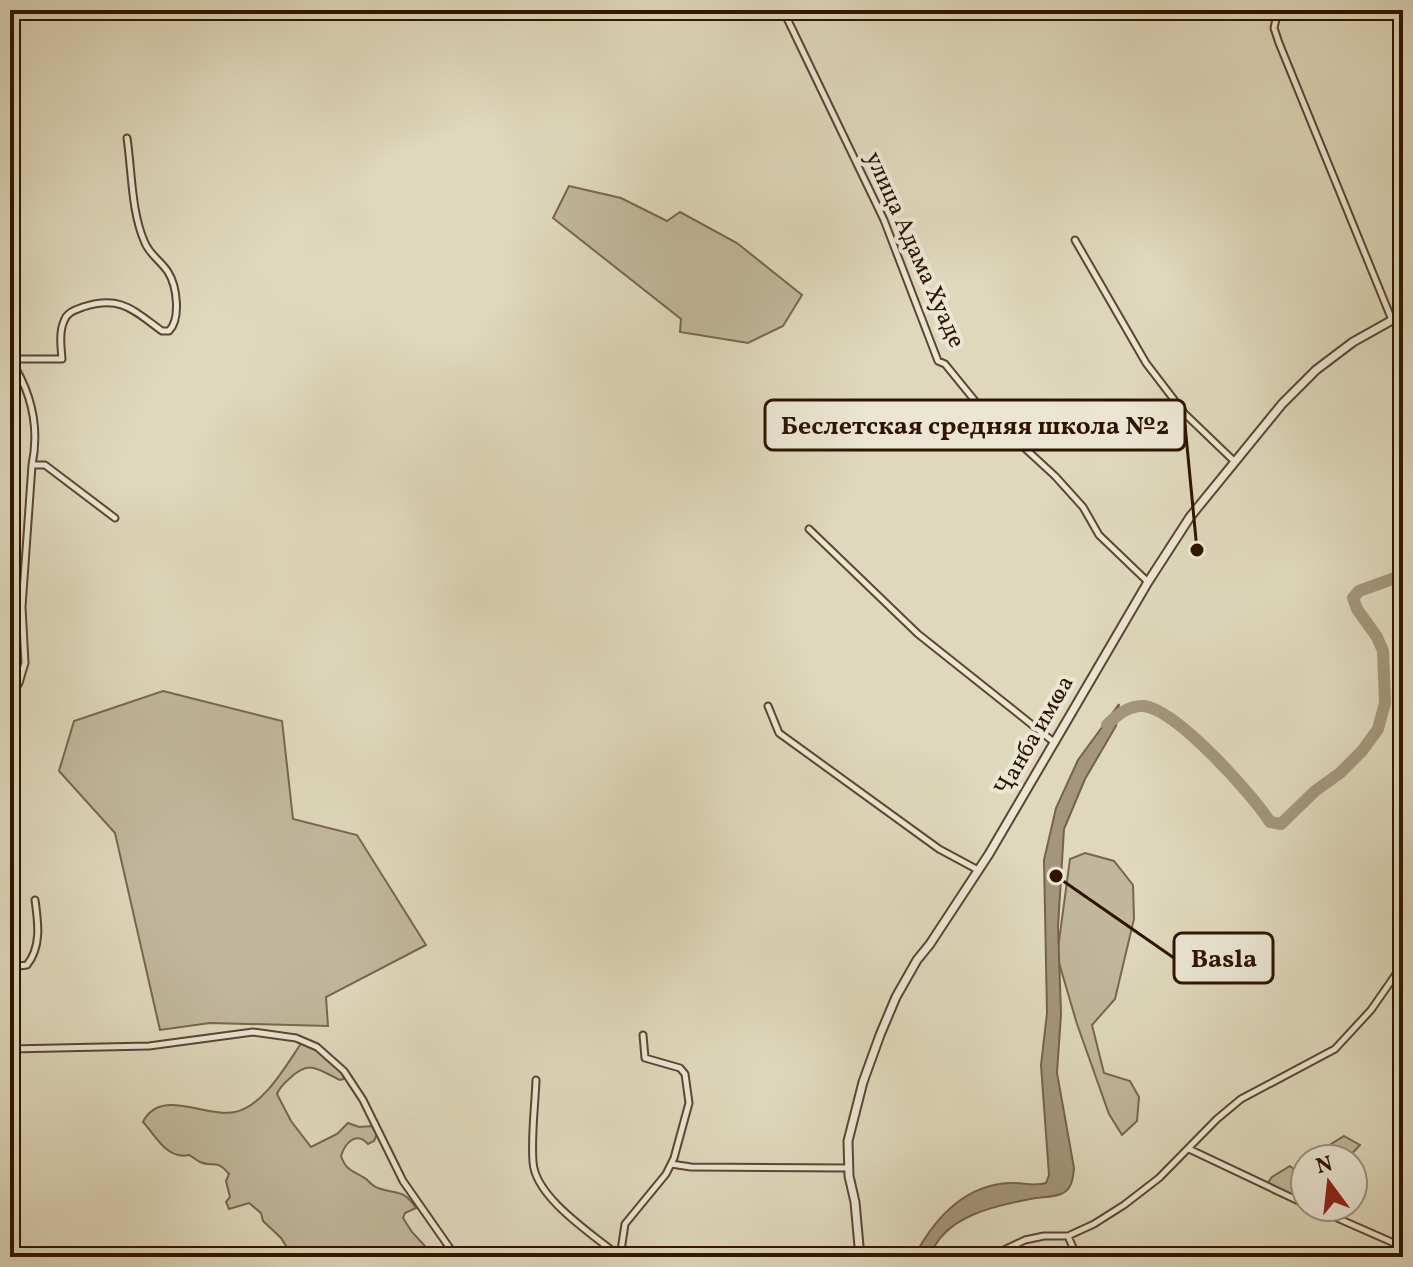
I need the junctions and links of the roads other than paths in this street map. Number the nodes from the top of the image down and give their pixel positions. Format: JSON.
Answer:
{"nodes":[{"id":1,"x":783,"y":10,"type":"edge"},
{"id":2,"x":1278,"y":10,"type":"edge"},
{"id":3,"x":127,"y":138,"type":"dead end"},
{"id":4,"x":1075,"y":240,"type":"dead end"},
{"id":5,"x":1403,"y":314,"type":"edge"},
{"id":6,"x":1392,"y":320,"type":"junction"},
{"id":7,"x":1235,"y":462,"type":"junction"},
{"id":8,"x":32,"y":465,"type":"junction"},
{"id":9,"x":115,"y":518,"type":"dead end"},
{"id":10,"x":809,"y":529,"type":"dead end"},
{"id":11,"x":1148,"y":582,"type":"junction"},
{"id":12,"x":10,"y":698,"type":"edge"},
{"id":13,"x":768,"y":706,"type":"dead end"},
{"id":14,"x":1055,"y":743,"type":"junction"},
{"id":15,"x":978,"y":870,"type":"junction"},
{"id":16,"x":35,"y":900,"type":"dead end"},
{"id":17,"x":1403,"y":964,"type":"edge"},
{"id":18,"x":10,"y":967,"type":"edge"},
{"id":19,"x":643,"y":1035,"type":"dead end"},
{"id":20,"x":10,"y":1049,"type":"edge"},
{"id":21,"x":536,"y":1080,"type":"dead end"},
{"id":22,"x":1189,"y":1149,"type":"junction"},
{"id":23,"x":671,"y":1164,"type":"junction"},
{"id":24,"x":848,"y":1168,"type":"junction"},
{"id":25,"x":1289,"y":1196,"type":"edge"},
{"id":26,"x":1348,"y":1223,"type":"edge"},
{"id":27,"x":1068,"y":1236,"type":"junction"},
{"id":28,"x":1403,"y":1247,"type":"edge"},
{"id":29,"x":456,"y":1257,"type":"edge"},
{"id":30,"x":620,"y":1257,"type":"edge"},
{"id":31,"x":860,"y":1257,"type":"edge"},
{"id":32,"x":989,"y":1257,"type":"edge"},
{"id":33,"x":1077,"y":1257,"type":"edge"}],
"edges":[{"from":1,"to":11,"type":"street","name":"улица Адама Хуаде"},
{"from":2,"to":6,"type":"street"},
{"from":3,"to":8,"type":"street"},
{"from":4,"to":7,"type":"street"},
{"from":5,"to":6,"type":"street","name":"Ҷанба имҩа"},
{"from":6,"to":7,"type":"street","name":"Ҷанба имҩа"},
{"from":7,"to":11,"type":"street","name":"Ҷанба имҩа"},
{"from":8,"to":9,"type":"street"},
{"from":8,"to":12,"type":"street"},
{"from":10,"to":14,"type":"street"},
{"from":11,"to":14,"type":"street","name":"Ҷанба имҩа"},
{"from":13,"to":15,"type":"street"},
{"from":14,"to":15,"type":"street","name":"Ҷанба имҩа"},
{"from":15,"to":24,"type":"street","name":"Ҷанба имҩа"},
{"from":16,"to":18,"type":"street"},
{"from":17,"to":22,"type":"street"},
{"from":19,"to":23,"type":"street"},
{"from":20,"to":29,"type":"street"},
{"from":21,"to":30,"type":"street"},
{"from":22,"to":25,"type":"street"},
{"from":22,"to":27,"type":"street"},
{"from":23,"to":24,"type":"street"},
{"from":23,"to":30,"type":"street"},
{"from":24,"to":31,"type":"street","name":"Ҷанба имҩа"},
{"from":26,"to":28,"type":"street"},
{"from":27,"to":32,"type":"street"},
{"from":27,"to":33,"type":"street"}]}
